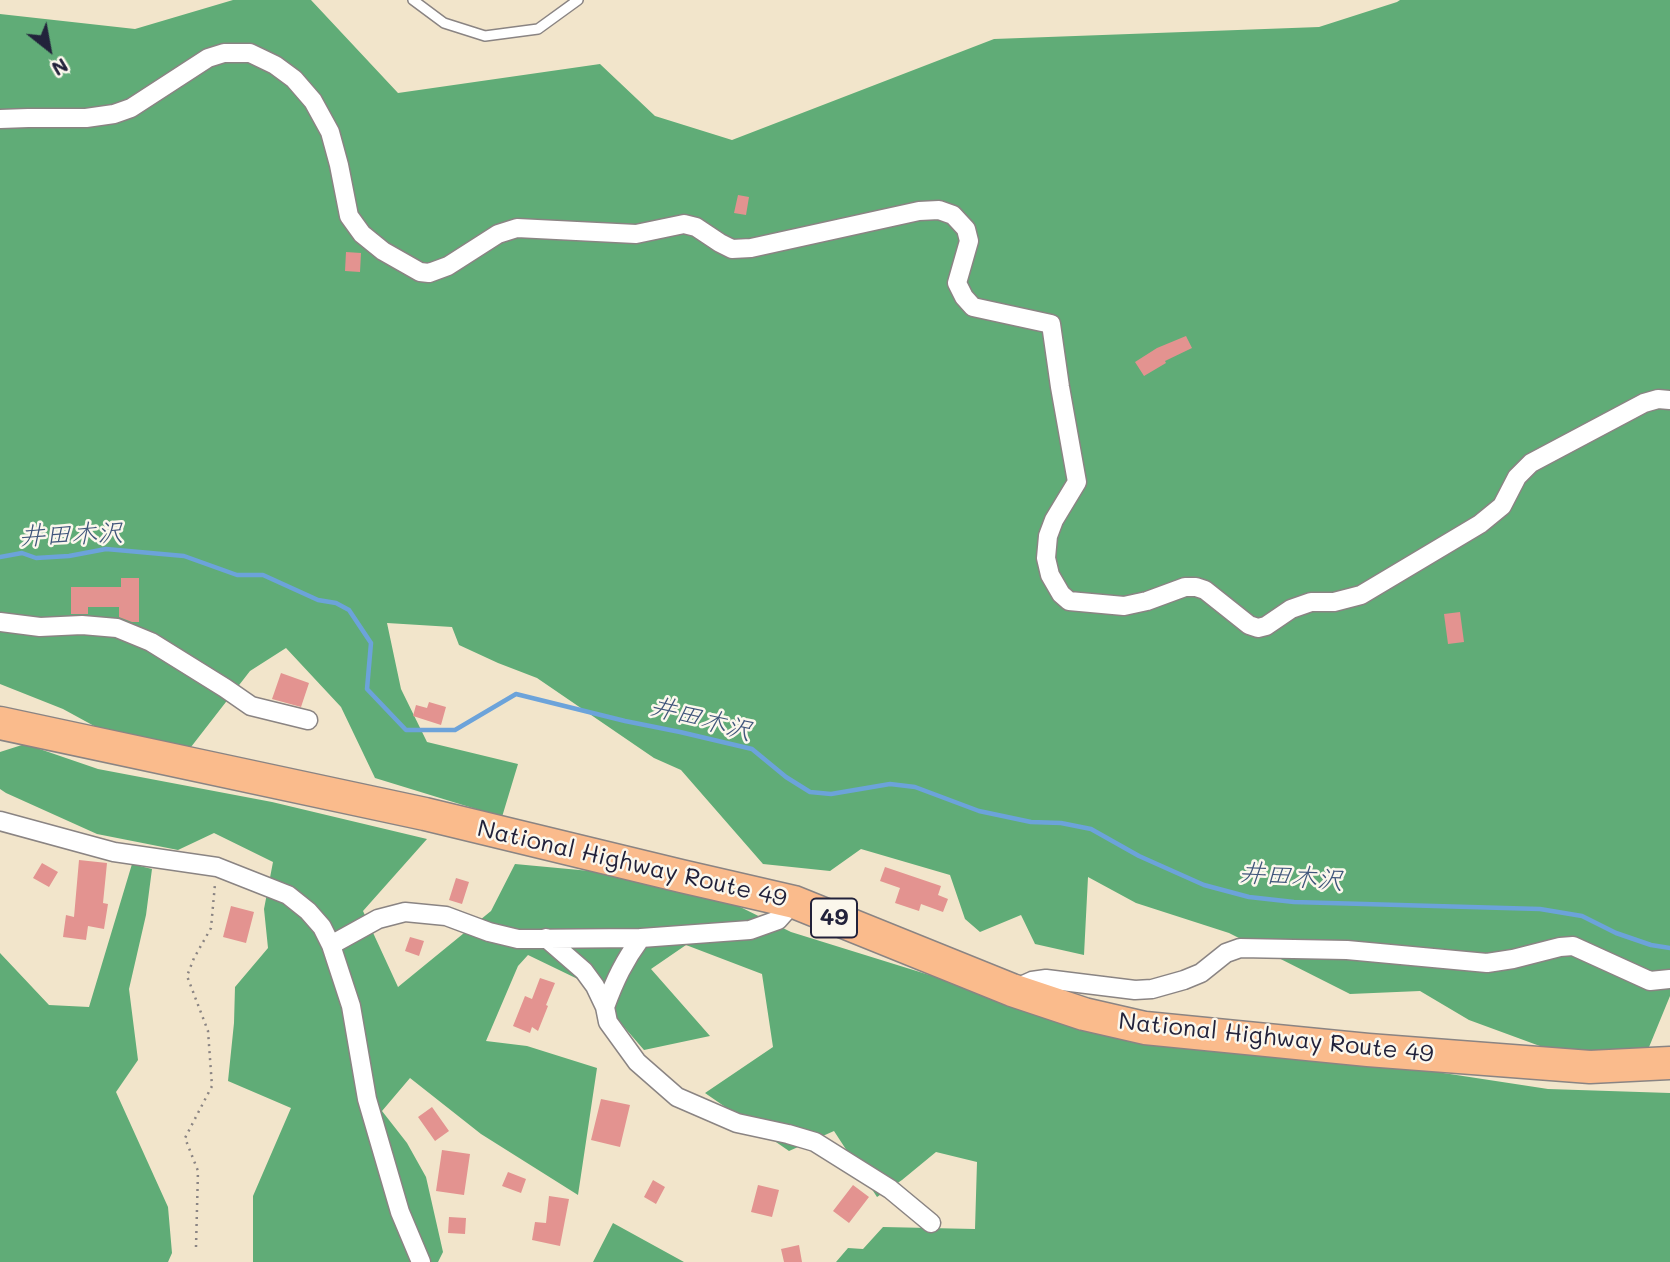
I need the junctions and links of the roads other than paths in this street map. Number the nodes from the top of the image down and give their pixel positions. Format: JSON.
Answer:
{"nodes":[{"id":1,"x":413,"y":0,"type":"edge"},
{"id":2,"x":578,"y":0,"type":"edge"},
{"id":3,"x":0,"y":120,"type":"edge"},
{"id":4,"x":1670,"y":400,"type":"edge"},
{"id":5,"x":0,"y":622,"type":"edge"},
{"id":6,"x":308,"y":720,"type":"dead end"},
{"id":7,"x":0,"y":723,"type":"edge"},
{"id":8,"x":0,"y":821,"type":"edge"},
{"id":9,"x":794,"y":902,"type":"junction"},
{"id":10,"x":546,"y":938,"type":"junction"},
{"id":11,"x":641,"y":938,"type":"junction"},
{"id":12,"x":331,"y":945,"type":"junction"},
{"id":13,"x":1670,"y":979,"type":"edge"},
{"id":14,"x":1013,"y":990,"type":"junction"},
{"id":15,"x":605,"y":1007,"type":"junction"},
{"id":16,"x":1670,"y":1063,"type":"edge"},
{"id":17,"x":931,"y":1223,"type":"dead end"},
{"id":18,"x":421,"y":1262,"type":"edge"}],
"edges":[{"from":1,"to":2,"type":"lane"},
{"from":3,"to":4,"type":"street"},
{"from":5,"to":6,"type":"street"},
{"from":7,"to":9,"type":"highway","name":"National Highway Route 49","number":"49"},
{"from":8,"to":12,"type":"street"},
{"from":9,"to":11,"type":"street"},
{"from":9,"to":14,"type":"highway","name":"National Highway Route 49","number":"49"},
{"from":10,"to":11,"type":"street"},
{"from":10,"to":12,"type":"street"},
{"from":10,"to":15,"type":"street"},
{"from":11,"to":15,"type":"street"},
{"from":12,"to":18,"type":"street"},
{"from":13,"to":14,"type":"street"},
{"from":14,"to":16,"type":"highway","name":"National Highway Route 49","number":"49"},
{"from":15,"to":17,"type":"street"}]}
